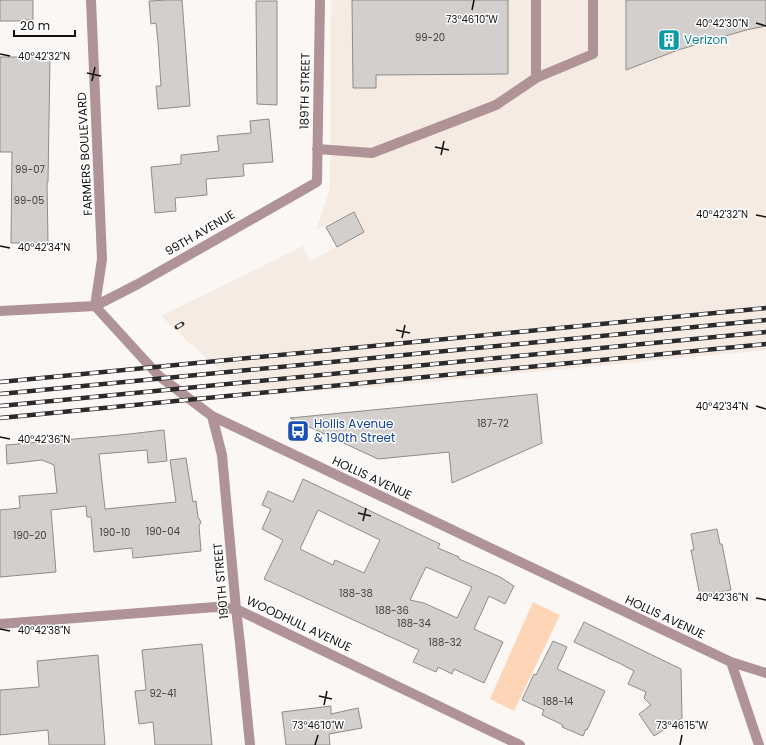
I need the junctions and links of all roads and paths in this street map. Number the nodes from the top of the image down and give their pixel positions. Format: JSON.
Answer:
{"nodes":[{"id":1,"x":91,"y":0,"type":"edge"},
{"id":2,"x":320,"y":0,"type":"edge"},
{"id":3,"x":536,"y":0,"type":"edge"},
{"id":4,"x":593,"y":0,"type":"edge"},
{"id":5,"x":536,"y":78,"type":"junction"},
{"id":6,"x":317,"y":149,"type":"junction"},
{"id":7,"x":317,"y":182,"type":"joint"},
{"id":8,"x":95,"y":306,"type":"junction"},
{"id":9,"x":0,"y":311,"type":"edge"},
{"id":10,"x":212,"y":416,"type":"junction"},
{"id":11,"x":236,"y":609,"type":"junction"},
{"id":12,"x":0,"y":624,"type":"edge"},
{"id":13,"x":731,"y":662,"type":"junction"},
{"id":14,"x":766,"y":674,"type":"edge"},
{"id":15,"x":250,"y":745,"type":"edge"},
{"id":16,"x":520,"y":745,"type":"edge"},
{"id":17,"x":759,"y":745,"type":"edge"}],
"edges":[{"from":1,"to":8,"type":"street","name":"FARMERS BOULEVARD"},
{"from":2,"to":6,"type":"street","name":"189TH STREET"},
{"from":3,"to":5,"type":"street"},
{"from":4,"to":5,"type":"street"},
{"from":5,"to":6,"type":"street"},
{"from":6,"to":7,"type":"street","name":"189TH STREET"},
{"from":7,"to":8,"type":"street","name":"99TH AVENUE"},
{"from":8,"to":9,"type":"street"},
{"from":8,"to":10,"type":"street","name":"HOLLIS AVENUE"},
{"from":10,"to":11,"type":"street","name":"190TH STREET"},
{"from":10,"to":13,"type":"street","name":"HOLLIS AVENUE"},
{"from":11,"to":12,"type":"street","name":"WOODHULL AVENUE"},
{"from":11,"to":15,"type":"street","name":"190TH STREET"},
{"from":11,"to":16,"type":"street","name":"WOODHULL AVENUE"},
{"from":13,"to":14,"type":"street","name":"HOLLIS AVENUE"},
{"from":13,"to":17,"type":"street"}]}
